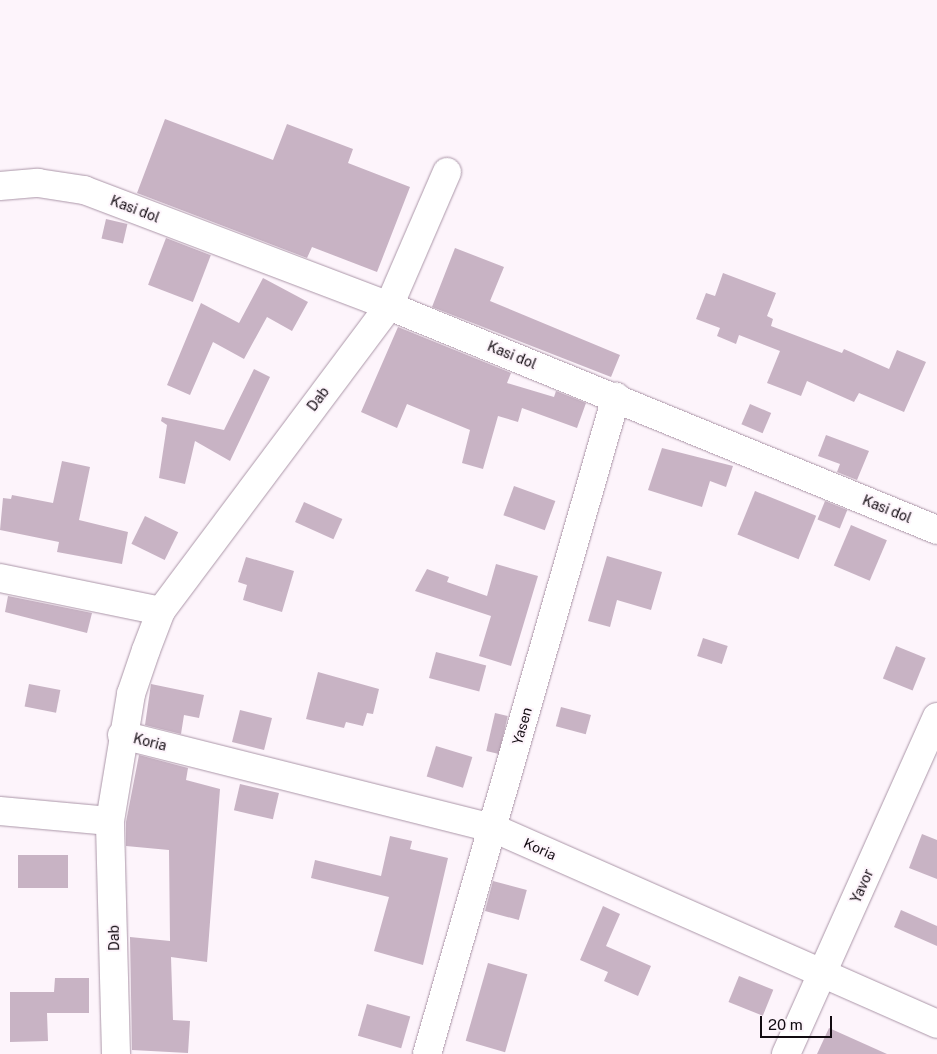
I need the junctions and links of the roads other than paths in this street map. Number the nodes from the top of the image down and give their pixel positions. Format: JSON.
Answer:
{"nodes":[{"id":1,"x":446,"y":172,"type":"dead end"},
{"id":2,"x":0,"y":186,"type":"edge"},
{"id":3,"x":389,"y":306,"type":"junction"},
{"id":4,"x":616,"y":397,"type":"junction"},
{"id":5,"x":937,"y":530,"type":"edge"},
{"id":6,"x":0,"y":578,"type":"edge"},
{"id":7,"x":161,"y":611,"type":"junction"},
{"id":8,"x":937,"y":716,"type":"edge"},
{"id":9,"x":122,"y":735,"type":"junction"},
{"id":10,"x":0,"y":811,"type":"edge"},
{"id":11,"x":110,"y":822,"type":"junction"},
{"id":12,"x":493,"y":828,"type":"junction"},
{"id":13,"x":823,"y":976,"type":"junction"},
{"id":14,"x":937,"y":1024,"type":"edge"},
{"id":15,"x":116,"y":1054,"type":"edge"},
{"id":16,"x":428,"y":1054,"type":"edge"},
{"id":17,"x":786,"y":1054,"type":"edge"}],
"edges":[{"from":1,"to":3,"type":"street","name":"Dab"},
{"from":2,"to":3,"type":"street","name":"Kasi dol"},
{"from":3,"to":4,"type":"street","name":"Kasi dol"},
{"from":3,"to":7,"type":"street","name":"Dab"},
{"from":4,"to":5,"type":"street","name":"Kasi dol"},
{"from":4,"to":12,"type":"street","name":"Yasen"},
{"from":6,"to":7,"type":"street"},
{"from":7,"to":9,"type":"street","name":"Dab"},
{"from":8,"to":13,"type":"street","name":"Yavor"},
{"from":9,"to":11,"type":"street","name":"Dab"},
{"from":9,"to":12,"type":"street","name":"Koria"},
{"from":10,"to":11,"type":"street"},
{"from":11,"to":15,"type":"street","name":"Dab"},
{"from":12,"to":13,"type":"street","name":"Koria"},
{"from":12,"to":16,"type":"street","name":"Yasen"},
{"from":13,"to":14,"type":"street","name":"Koria"},
{"from":13,"to":17,"type":"street","name":"Yavor"}]}
